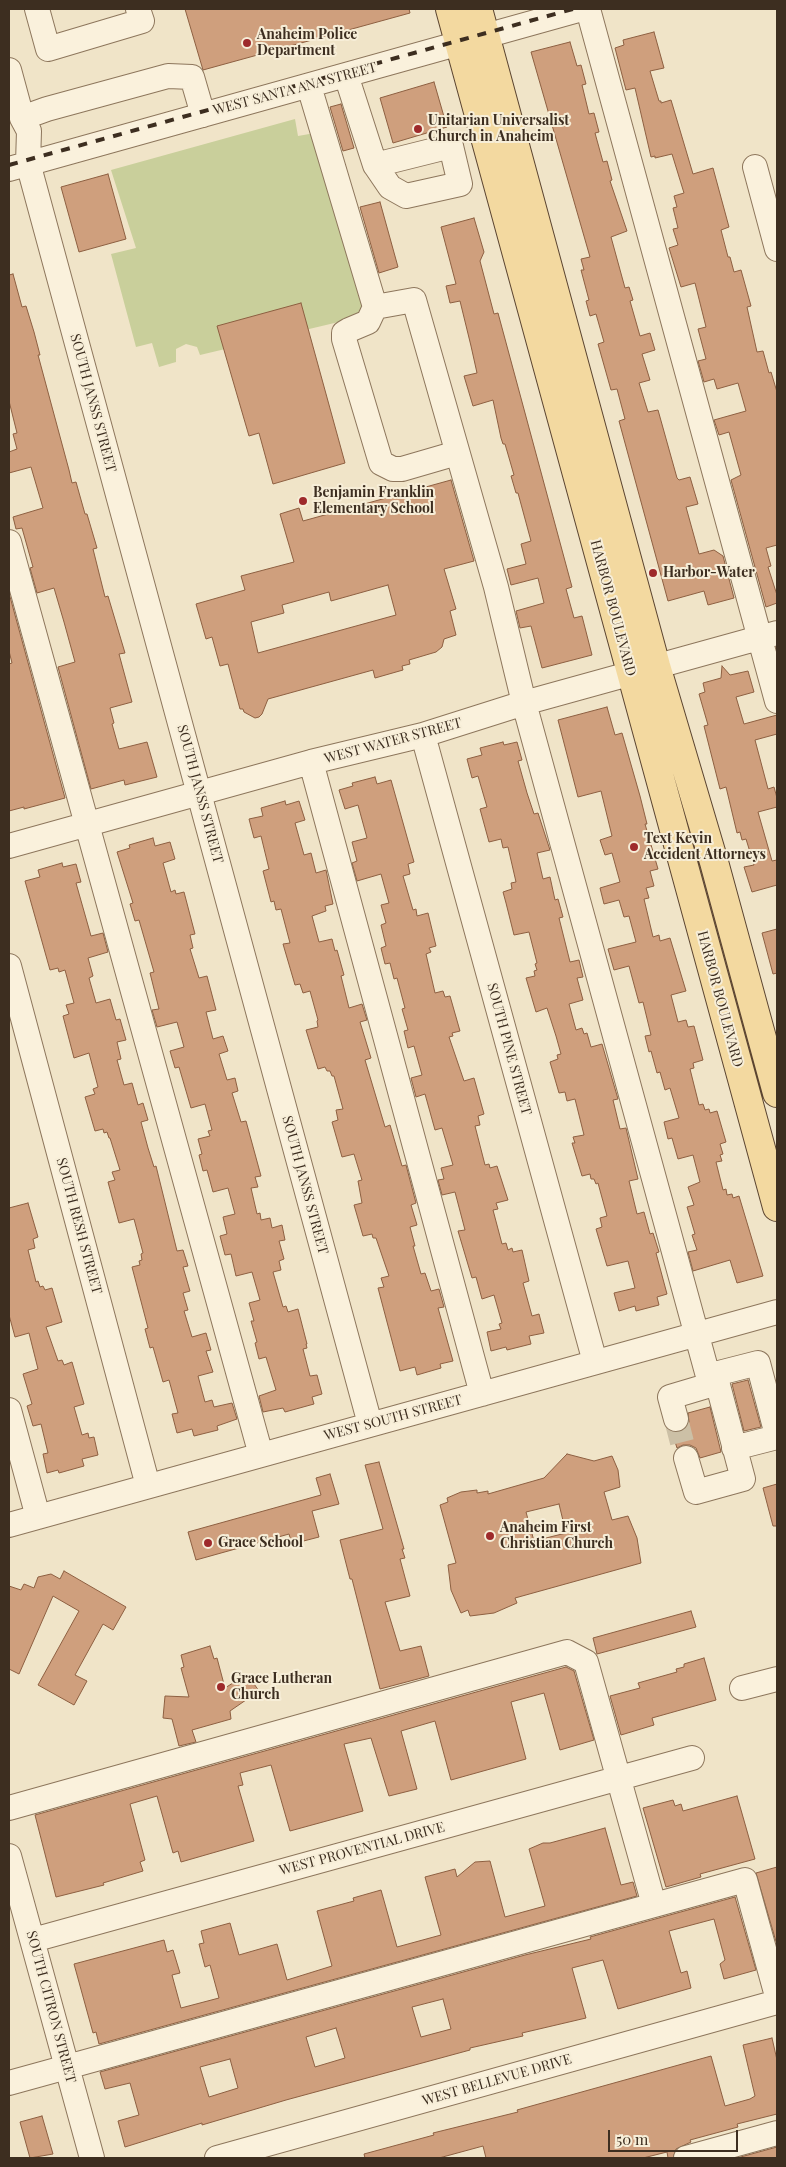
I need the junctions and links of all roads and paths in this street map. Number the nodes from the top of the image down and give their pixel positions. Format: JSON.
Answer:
{"nodes":[{"id":1,"x":37,"y":9,"type":"edge"},
{"id":2,"x":138,"y":9,"type":"edge"},
{"id":3,"x":450,"y":9,"type":"edge"},
{"id":4,"x":478,"y":9,"type":"edge"},
{"id":5,"x":582,"y":9,"type":"edge"},
{"id":6,"x":588,"y":9,"type":"edge"},
{"id":7,"x":486,"y":36,"type":"junction"},
{"id":8,"x":459,"y":44,"type":"junction"},
{"id":9,"x":9,"y":70,"type":"edge"},
{"id":10,"x":346,"y":75,"type":"junction"},
{"id":11,"x":309,"y":86,"type":"junction"},
{"id":12,"x":203,"y":115,"type":"junction"},
{"id":13,"x":22,"y":118,"type":"junction"},
{"id":14,"x":374,"y":165,"type":"dead end"},
{"id":15,"x":18,"y":166,"type":"edge"},
{"id":16,"x":755,"y":167,"type":"dead end"},
{"id":17,"x":777,"y":248,"type":"edge"},
{"id":18,"x":374,"y":307,"type":"junction"},
{"id":19,"x":458,"y":453,"type":"junction"},
{"id":20,"x":9,"y":542,"type":"edge"},
{"id":21,"x":769,"y":635,"type":"edge"},
{"id":22,"x":643,"y":669,"type":"junction"},
{"id":23,"x":777,"y":701,"type":"edge"},
{"id":24,"x":524,"y":703,"type":"junction"},
{"id":25,"x":423,"y":735,"type":"junction"},
{"id":26,"x":310,"y":762,"type":"junction"},
{"id":27,"x":199,"y":793,"type":"junction"},
{"id":28,"x":86,"y":825,"type":"junction"},
{"id":29,"x":9,"y":846,"type":"edge"},
{"id":30,"x":9,"y":966,"type":"edge"},
{"id":31,"x":777,"y":1094,"type":"edge"},
{"id":32,"x":777,"y":1207,"type":"edge"},
{"id":33,"x":777,"y":1312,"type":"edge"},
{"id":34,"x":696,"y":1335,"type":"junction"},
{"id":35,"x":596,"y":1362,"type":"junction"},
{"id":36,"x":716,"y":1379,"type":"junction"},
{"id":37,"x":482,"y":1394,"type":"junction"},
{"id":38,"x":9,"y":1410,"type":"edge"},
{"id":39,"x":676,"y":1419,"type":"tunnel mouth"},
{"id":40,"x":370,"y":1424,"type":"junction"},
{"id":41,"x":777,"y":1436,"type":"edge"},
{"id":42,"x":734,"y":1448,"type":"junction"},
{"id":43,"x":261,"y":1455,"type":"junction"},
{"id":44,"x":686,"y":1458,"type":"tunnel mouth"},
{"id":45,"x":148,"y":1486,"type":"junction"},
{"id":46,"x":38,"y":1517,"type":"junction"},
{"id":47,"x":9,"y":1525,"type":"edge"},
{"id":48,"x":777,"y":1679,"type":"edge"},
{"id":49,"x":742,"y":1688,"type":"dead end"},
{"id":50,"x":692,"y":1758,"type":"dead end"},
{"id":51,"x":618,"y":1778,"type":"junction"},
{"id":52,"x":9,"y":1808,"type":"edge"},
{"id":53,"x":9,"y":1856,"type":"edge"},
{"id":54,"x":654,"y":1905,"type":"junction"},
{"id":55,"x":33,"y":1940,"type":"junction"},
{"id":56,"x":777,"y":1996,"type":"edge"},
{"id":57,"x":777,"y":2002,"type":"edge"},
{"id":58,"x":67,"y":2066,"type":"junction"},
{"id":59,"x":9,"y":2083,"type":"edge"},
{"id":60,"x":777,"y":2133,"type":"edge"},
{"id":61,"x":92,"y":2158,"type":"edge"},
{"id":62,"x":217,"y":2158,"type":"edge"},
{"id":63,"x":686,"y":2158,"type":"edge"}],
"edges":[{"from":1,"to":2,"type":"street"},
{"from":3,"to":8,"type":"main road","name":"HARBOR BOULEVARD"},
{"from":4,"to":7,"type":"main road","name":"HARBOR BOULEVARD"},
{"from":5,"to":7,"type":"street","name":"WEST SANTA ANA STREET"},
{"from":6,"to":21,"type":"street"},
{"from":7,"to":8,"type":"street","name":"WEST SANTA ANA STREET"},
{"from":7,"to":22,"type":"main road","name":"HARBOR BOULEVARD"},
{"from":8,"to":10,"type":"street","name":"WEST SANTA ANA STREET"},
{"from":8,"to":22,"type":"main road","name":"HARBOR BOULEVARD"},
{"from":9,"to":13,"type":"street","name":"SOUTH JANSS STREET"},
{"from":10,"to":11,"type":"street","name":"WEST SANTA ANA STREET"},
{"from":10,"to":14,"type":"street"},
{"from":11,"to":12,"type":"street","name":"WEST SANTA ANA STREET"},
{"from":11,"to":18,"type":"street"},
{"from":12,"to":13,"type":"street"},
{"from":12,"to":15,"type":"street","name":"WEST SANTA ANA STREET"},
{"from":13,"to":15,"type":"street","name":"SOUTH JANSS STREET"},
{"from":15,"to":27,"type":"street","name":"SOUTH JANSS STREET"},
{"from":16,"to":17,"type":"street"},
{"from":18,"to":19,"type":"street"},
{"from":18,"to":19,"type":"street"},
{"from":19,"to":24,"type":"street"},
{"from":20,"to":28,"type":"street"},
{"from":21,"to":22,"type":"street","name":"WEST WATER STREET"},
{"from":21,"to":23,"type":"street"},
{"from":22,"to":24,"type":"street","name":"WEST WATER STREET"},
{"from":22,"to":31,"type":"main road","name":"HARBOR BOULEVARD"},
{"from":22,"to":32,"type":"main road","name":"HARBOR BOULEVARD"},
{"from":24,"to":25,"type":"street","name":"WEST WATER STREET"},
{"from":24,"to":34,"type":"street"},
{"from":25,"to":26,"type":"street","name":"WEST WATER STREET"},
{"from":25,"to":35,"type":"street","name":"SOUTH PINE STREET"},
{"from":26,"to":27,"type":"street","name":"WEST WATER STREET"},
{"from":26,"to":37,"type":"street"},
{"from":27,"to":28,"type":"street","name":"WEST WATER STREET"},
{"from":27,"to":40,"type":"street","name":"SOUTH JANSS STREET"},
{"from":28,"to":29,"type":"street","name":"WEST WATER STREET"},
{"from":28,"to":43,"type":"street"},
{"from":30,"to":45,"type":"street","name":"SOUTH RESH STREET"},
{"from":33,"to":34,"type":"street","name":"WEST SOUTH STREET"},
{"from":34,"to":35,"type":"street","name":"WEST SOUTH STREET"},
{"from":34,"to":36,"type":"street"},
{"from":35,"to":37,"type":"street","name":"WEST SOUTH STREET"},
{"from":36,"to":39,"type":"street"},
{"from":36,"to":41,"type":"street"},
{"from":36,"to":42,"type":"street"},
{"from":37,"to":40,"type":"street","name":"WEST SOUTH STREET"},
{"from":38,"to":46,"type":"street"},
{"from":40,"to":43,"type":"street","name":"WEST SOUTH STREET"},
{"from":41,"to":42,"type":"street"},
{"from":42,"to":44,"type":"street"},
{"from":43,"to":45,"type":"street","name":"WEST SOUTH STREET"},
{"from":45,"to":46,"type":"street","name":"WEST SOUTH STREET"},
{"from":46,"to":47,"type":"street","name":"WEST SOUTH STREET"},
{"from":48,"to":49,"type":"street"},
{"from":50,"to":51,"type":"street","name":"WEST PROVENTIAL DRIVE"},
{"from":51,"to":52,"type":"street"},
{"from":51,"to":54,"type":"street"},
{"from":51,"to":55,"type":"street","name":"WEST PROVENTIAL DRIVE"},
{"from":53,"to":55,"type":"street","name":"SOUTH CITRON STREET"},
{"from":54,"to":56,"type":"street"},
{"from":54,"to":58,"type":"street"},
{"from":55,"to":58,"type":"street","name":"SOUTH CITRON STREET"},
{"from":57,"to":62,"type":"street","name":"WEST BELLEVUE DRIVE"},
{"from":58,"to":59,"type":"street"},
{"from":58,"to":61,"type":"street","name":"SOUTH CITRON STREET"},
{"from":60,"to":63,"type":"street"}]}
